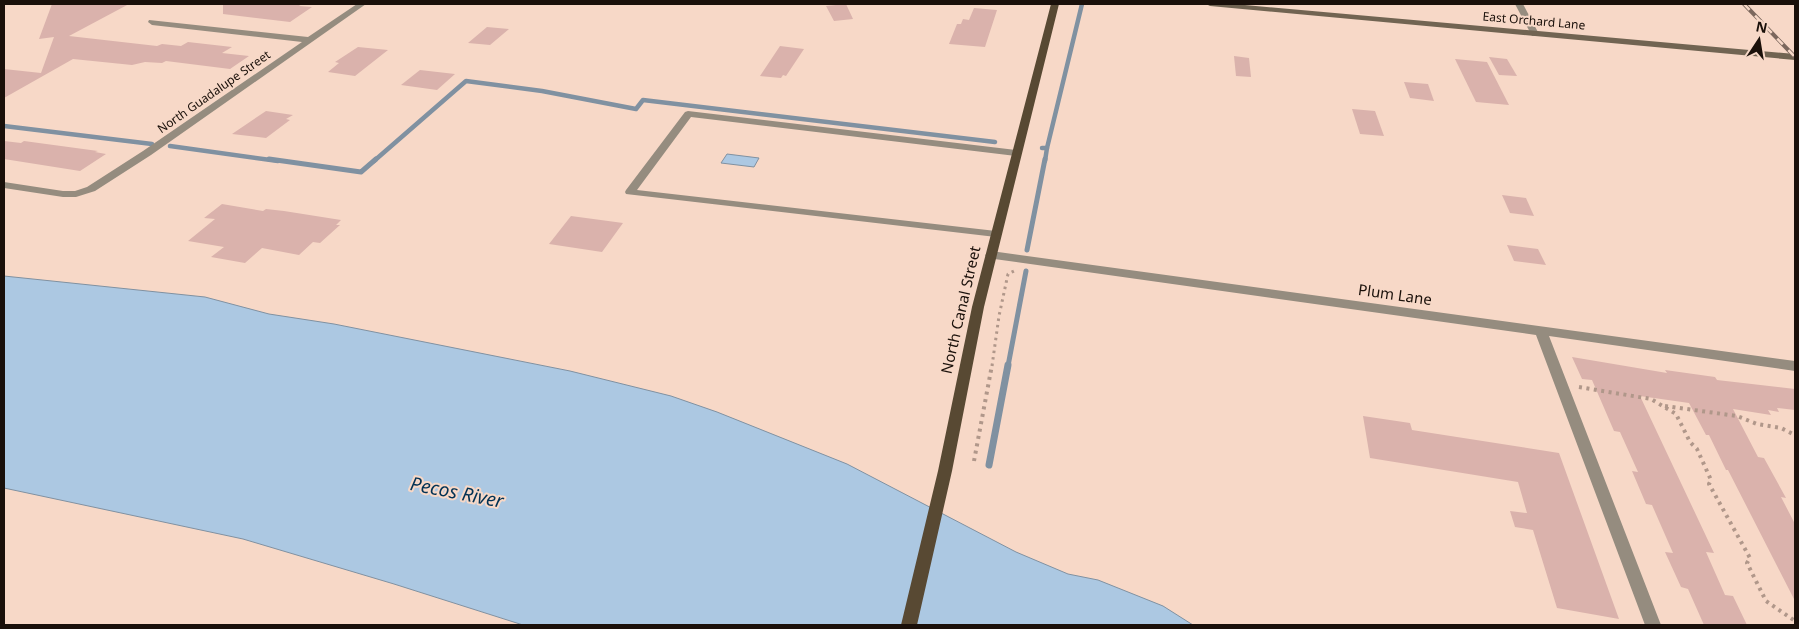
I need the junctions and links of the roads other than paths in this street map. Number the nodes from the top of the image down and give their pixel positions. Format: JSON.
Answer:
{"nodes":[{"id":1,"x":362,"y":4,"type":"edge"},
{"id":2,"x":1055,"y":4,"type":"edge"},
{"id":3,"x":1210,"y":4,"type":"edge"},
{"id":4,"x":1519,"y":4,"type":"edge"},
{"id":5,"x":152,"y":22,"type":"dead end"},
{"id":6,"x":1535,"y":34,"type":"junction"},
{"id":7,"x":310,"y":40,"type":"junction"},
{"id":8,"x":1795,"y":57,"type":"edge"},
{"id":9,"x":1016,"y":153,"type":"junction"},
{"id":10,"x":4,"y":185,"type":"edge"},
{"id":11,"x":996,"y":234,"type":"junction"},
{"id":12,"x":991,"y":254,"type":"junction"},
{"id":13,"x":1541,"y":332,"type":"junction"},
{"id":14,"x":1795,"y":366,"type":"edge"},
{"id":15,"x":909,"y":625,"type":"edge"},
{"id":16,"x":1653,"y":625,"type":"edge"}],
"edges":[{"from":1,"to":7,"type":"street","name":"North Guadalupe Street"},
{"from":2,"to":9,"type":"main road","name":"North Canal Street"},
{"from":3,"to":6,"type":"street","name":"East Orchard Lane"},
{"from":4,"to":6,"type":"street"},
{"from":5,"to":7,"type":"street"},
{"from":6,"to":8,"type":"street","name":"East Orchard Lane"},
{"from":7,"to":10,"type":"street","name":"North Guadalupe Street"},
{"from":9,"to":11,"type":"main road","name":"North Canal Street"},
{"from":9,"to":11,"type":"street"},
{"from":11,"to":12,"type":"main road","name":"North Canal Street"},
{"from":12,"to":13,"type":"street","name":"Plum Lane"},
{"from":12,"to":15,"type":"main road","name":"North Canal Street"},
{"from":13,"to":14,"type":"street","name":"Plum Lane"},
{"from":13,"to":16,"type":"street"}]}
